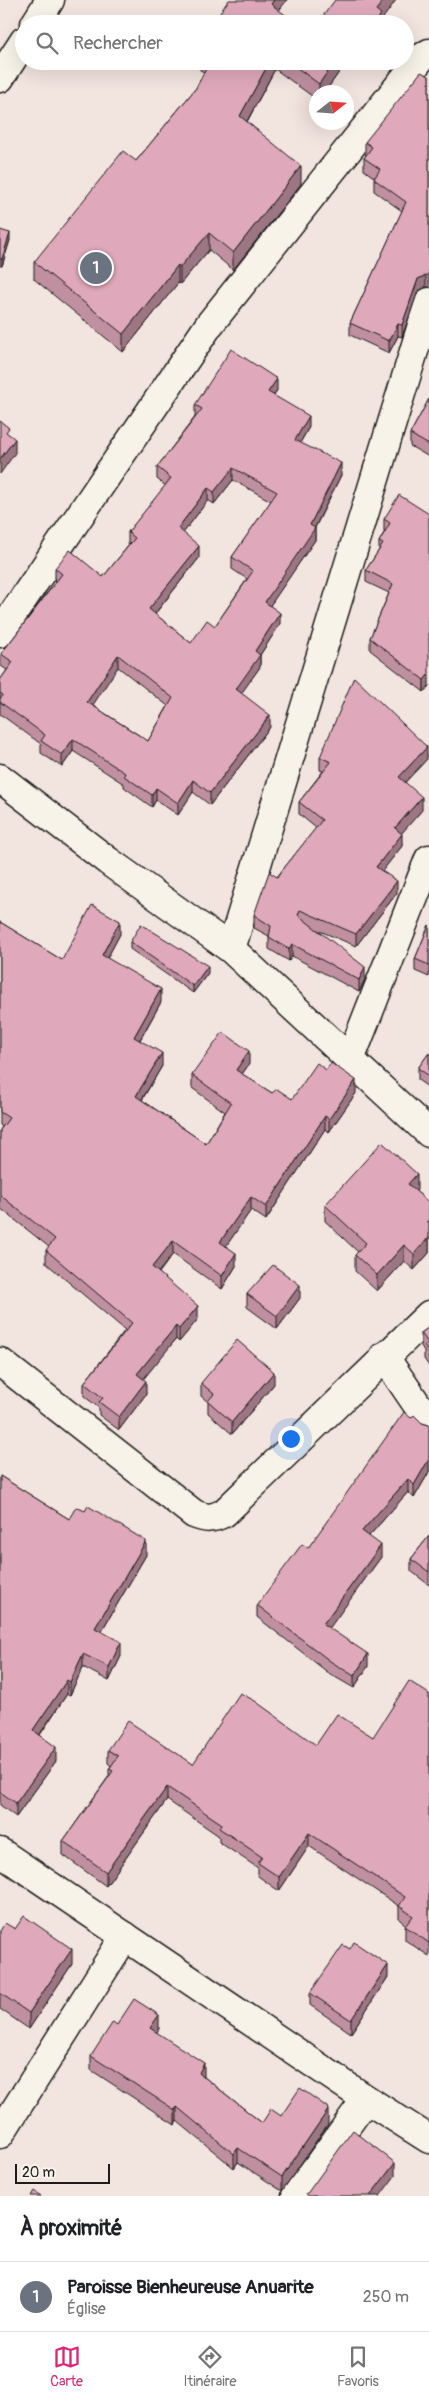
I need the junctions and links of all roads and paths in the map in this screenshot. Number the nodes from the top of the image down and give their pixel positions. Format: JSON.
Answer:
{"nodes":[{"id":1,"x":50,"y":0,"type":"edge"},
{"id":2,"x":41,"y":15,"type":"edge"},
{"id":3,"x":429,"y":53,"type":"edge"},
{"id":4,"x":15,"y":55,"type":"edge"},
{"id":5,"x":414,"y":67,"type":"edge"},
{"id":6,"x":411,"y":70,"type":"edge"},
{"id":7,"x":0,"y":78,"type":"edge"},
{"id":8,"x":429,"y":302,"type":"edge"},
{"id":9,"x":0,"y":634,"type":"edge"},
{"id":10,"x":0,"y":778,"type":"edge"},
{"id":11,"x":429,"y":859,"type":"edge"},
{"id":12,"x":231,"y":949,"type":"junction"},
{"id":13,"x":350,"y":1060,"type":"junction"},
{"id":14,"x":429,"y":1133,"type":"edge"},
{"id":15,"x":429,"y":1315,"type":"edge"},
{"id":16,"x":384,"y":1356,"type":"junction"},
{"id":17,"x":0,"y":1362,"type":"edge"},
{"id":18,"x":429,"y":1422,"type":"edge"},
{"id":19,"x":0,"y":1852,"type":"edge"},
{"id":20,"x":125,"y":1936,"type":"junction"},
{"id":21,"x":366,"y":2099,"type":"junction"},
{"id":22,"x":0,"y":2134,"type":"edge"},
{"id":23,"x":429,"y":2139,"type":"edge"},
{"id":24,"x":296,"y":2196,"type":"edge"}],
"edges":[{"from":1,"to":2,"type":"street"},
{"from":3,"to":5,"type":"street"},
{"from":4,"to":7,"type":"street"},
{"from":6,"to":9,"type":"street"},
{"from":8,"to":12,"type":"street"},
{"from":10,"to":12,"type":"street"},
{"from":11,"to":13,"type":"street"},
{"from":12,"to":13,"type":"street"},
{"from":13,"to":14,"type":"street"},
{"from":15,"to":16,"type":"street"},
{"from":16,"to":17,"type":"street"},
{"from":16,"to":18,"type":"street"},
{"from":19,"to":20,"type":"street"},
{"from":20,"to":21,"type":"street"},
{"from":20,"to":22,"type":"street"},
{"from":21,"to":23,"type":"street"},
{"from":21,"to":24,"type":"street"}]}
